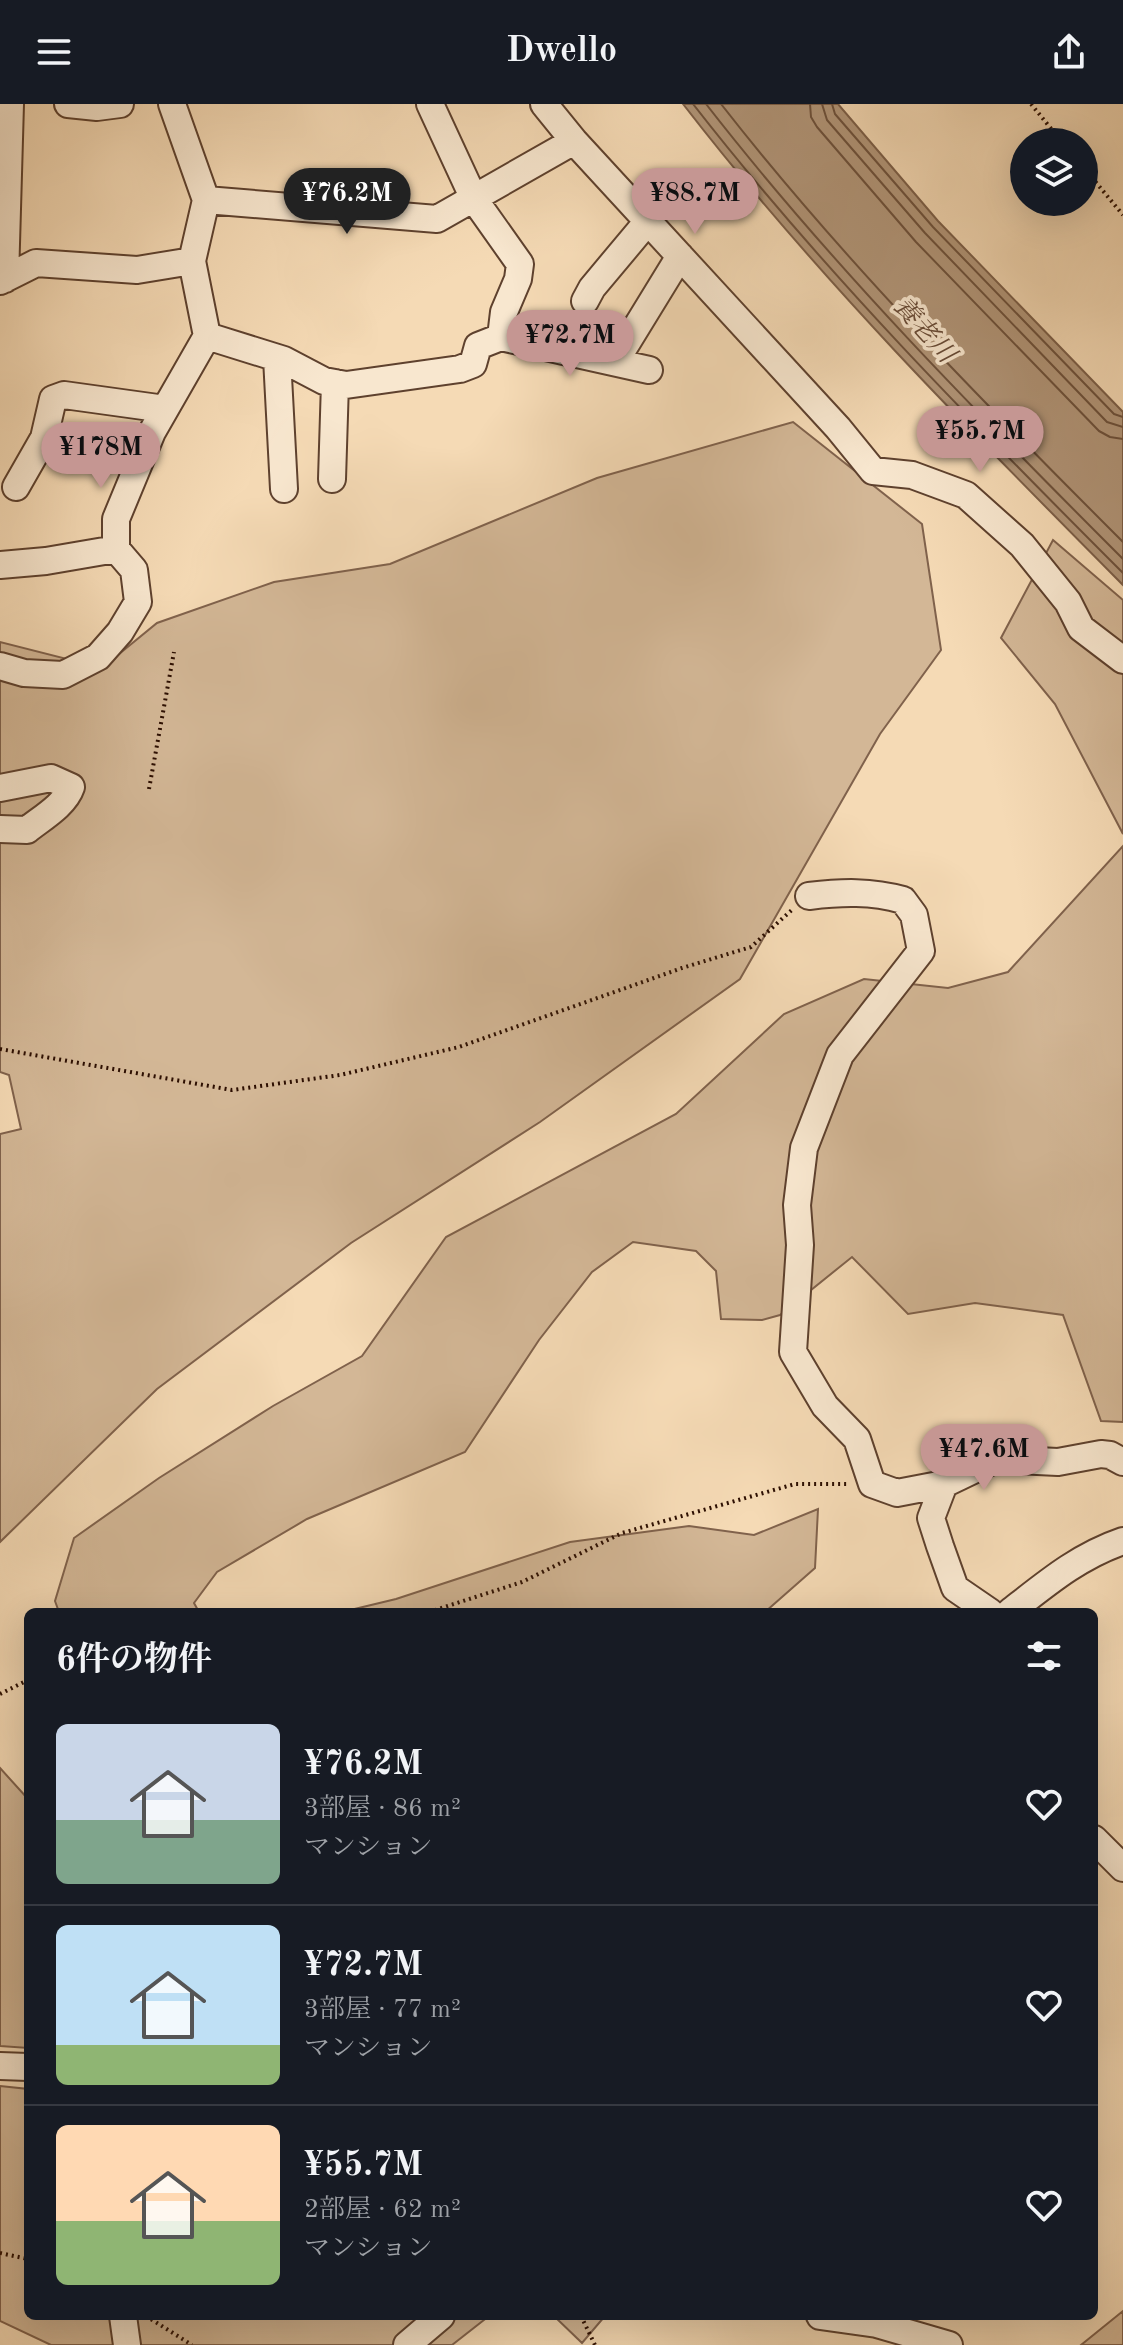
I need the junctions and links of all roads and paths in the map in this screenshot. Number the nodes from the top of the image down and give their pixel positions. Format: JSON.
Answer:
{"nodes":[{"id":1,"x":10,"y":104,"type":"edge"},
{"id":2,"x":68,"y":104,"type":"edge"},
{"id":3,"x":120,"y":104,"type":"edge"},
{"id":4,"x":172,"y":104,"type":"edge"},
{"id":5,"x":430,"y":104,"type":"edge"},
{"id":6,"x":544,"y":104,"type":"edge"},
{"id":7,"x":1031,"y":104,"type":"edge"},
{"id":8,"x":1051,"y":128,"type":"edge"},
{"id":9,"x":574,"y":141,"type":"junction"},
{"id":10,"x":1098,"y":185,"type":"edge"},
{"id":11,"x":474,"y":199,"type":"junction"},
{"id":12,"x":206,"y":200,"type":"junction"},
{"id":13,"x":1123,"y":215,"type":"edge"},
{"id":14,"x":648,"y":221,"type":"junction"},
{"id":15,"x":680,"y":256,"type":"junction"},
{"id":16,"x":192,"y":261,"type":"junction"},
{"id":17,"x":3,"y":280,"type":"edge"},
{"id":18,"x":585,"y":301,"type":"dead end"},
{"id":19,"x":207,"y":336,"type":"junction"},
{"id":20,"x":501,"y":337,"type":"junction"},
{"id":21,"x":277,"y":358,"type":"junction"},
{"id":22,"x":615,"y":362,"type":"junction"},
{"id":23,"x":649,"y":370,"type":"dead end"},
{"id":24,"x":335,"y":383,"type":"junction"},
{"id":25,"x":165,"y":409,"type":"junction"},
{"id":26,"x":332,"y":479,"type":"dead end"},
{"id":27,"x":16,"y":487,"type":"dead end"},
{"id":28,"x":284,"y":489,"type":"dead end"},
{"id":29,"x":116,"y":549,"type":"junction"},
{"id":30,"x":0,"y":565,"type":"edge"},
{"id":31,"x":174,"y":652,"type":"dead end"},
{"id":32,"x":1123,"y":660,"type":"edge"},
{"id":33,"x":0,"y":666,"type":"edge"},
{"id":34,"x":0,"y":788,"type":"edge"},
{"id":35,"x":149,"y":789,"type":"dead end"},
{"id":36,"x":0,"y":829,"type":"edge"},
{"id":37,"x":809,"y":896,"type":"joint"},
{"id":38,"x":0,"y":1049,"type":"edge"},
{"id":39,"x":1123,"y":1462,"type":"edge"},
{"id":40,"x":872,"y":1484,"type":"junction"},
{"id":41,"x":944,"y":1484,"type":"junction"},
{"id":42,"x":1123,"y":1541,"type":"edge"},
{"id":43,"x":441,"y":1608,"type":"edge"},
{"id":44,"x":984,"y":1608,"type":"edge"},
{"id":45,"x":1015,"y":1608,"type":"edge"},
{"id":46,"x":24,"y":1682,"type":"edge"},
{"id":47,"x":0,"y":1694,"type":"edge"},
{"id":48,"x":1098,"y":1843,"type":"edge"},
{"id":49,"x":1123,"y":1868,"type":"edge"},
{"id":50,"x":0,"y":2066,"type":"edge"},
{"id":51,"x":24,"y":2067,"type":"edge"},
{"id":52,"x":0,"y":2253,"type":"edge"},
{"id":53,"x":24,"y":2258,"type":"edge"},
{"id":54,"x":124,"y":2320,"type":"edge"},
{"id":55,"x":152,"y":2320,"type":"edge"},
{"id":56,"x":436,"y":2320,"type":"edge"},
{"id":57,"x":583,"y":2320,"type":"edge"},
{"id":58,"x":848,"y":2320,"type":"edge"},
{"id":59,"x":127,"y":2345,"type":"edge"},
{"id":60,"x":192,"y":2345,"type":"edge"},
{"id":61,"x":407,"y":2345,"type":"edge"},
{"id":62,"x":595,"y":2345,"type":"edge"},
{"id":63,"x":949,"y":2345,"type":"edge"}],
"edges":[{"from":1,"to":17,"type":"street"},
{"from":2,"to":3,"type":"street"},
{"from":4,"to":12,"type":"street"},
{"from":5,"to":11,"type":"street"},
{"from":6,"to":9,"type":"street"},
{"from":7,"to":8,"type":"path"},
{"from":9,"to":11,"type":"street"},
{"from":9,"to":14,"type":"street"},
{"from":10,"to":13,"type":"path"},
{"from":11,"to":12,"type":"street"},
{"from":11,"to":20,"type":"street"},
{"from":12,"to":16,"type":"street"},
{"from":14,"to":15,"type":"street"},
{"from":14,"to":18,"type":"street"},
{"from":15,"to":22,"type":"street"},
{"from":15,"to":32,"type":"street"},
{"from":16,"to":17,"type":"street"},
{"from":16,"to":19,"type":"street"},
{"from":19,"to":21,"type":"street"},
{"from":19,"to":25,"type":"street"},
{"from":20,"to":22,"type":"street"},
{"from":20,"to":24,"type":"street"},
{"from":21,"to":24,"type":"street"},
{"from":21,"to":28,"type":"street"},
{"from":22,"to":23,"type":"street"},
{"from":24,"to":26,"type":"street"},
{"from":25,"to":27,"type":"street"},
{"from":25,"to":29,"type":"street"},
{"from":29,"to":30,"type":"street"},
{"from":29,"to":33,"type":"street"},
{"from":31,"to":35,"type":"path"},
{"from":34,"to":36,"type":"street"},
{"from":37,"to":38,"type":"path"},
{"from":37,"to":40,"type":"street"},
{"from":39,"to":41,"type":"street"},
{"from":40,"to":41,"type":"street"},
{"from":40,"to":43,"type":"path"},
{"from":41,"to":44,"type":"street"},
{"from":42,"to":45,"type":"street"},
{"from":46,"to":47,"type":"path"},
{"from":48,"to":49,"type":"street"},
{"from":50,"to":51,"type":"street"},
{"from":52,"to":53,"type":"path"},
{"from":54,"to":59,"type":"street"},
{"from":55,"to":60,"type":"path"},
{"from":56,"to":61,"type":"street"},
{"from":57,"to":62,"type":"path"},
{"from":58,"to":63,"type":"street"}]}
